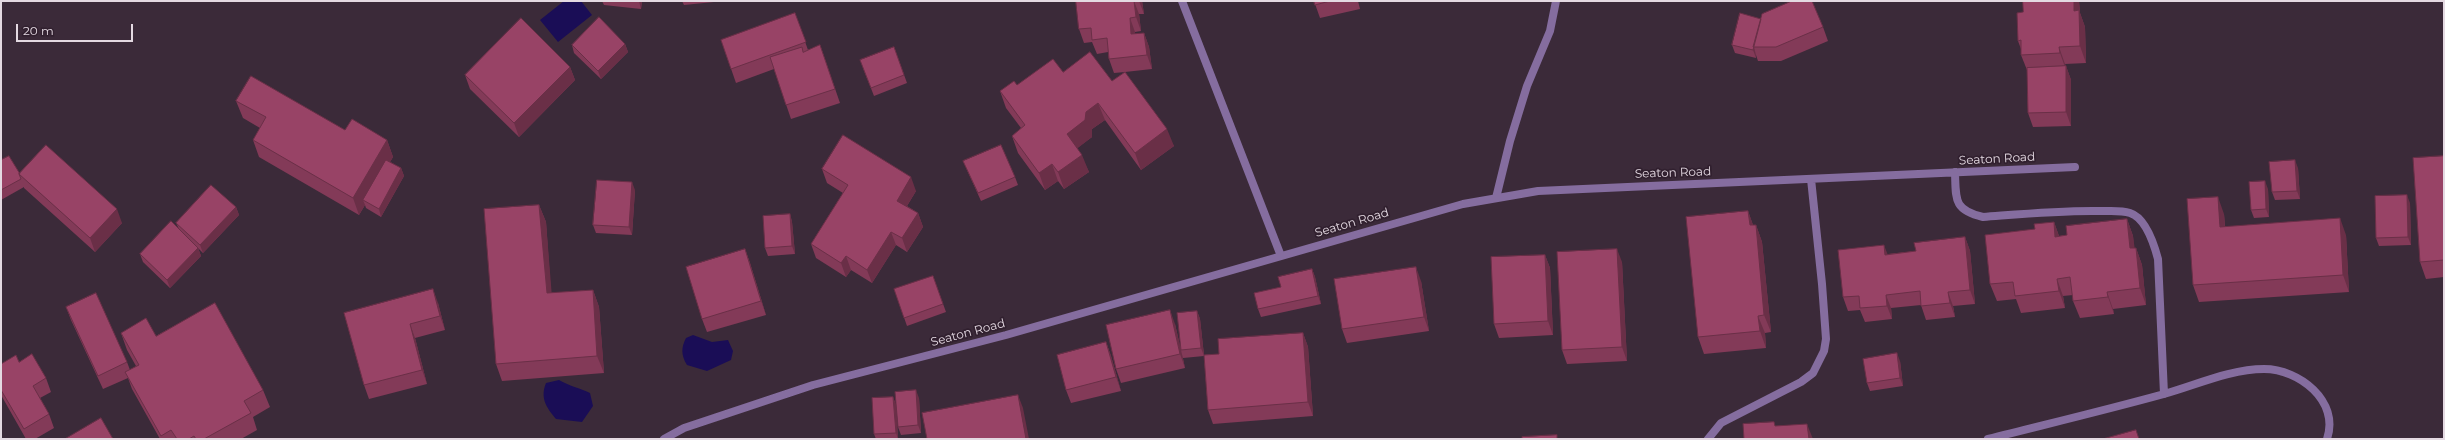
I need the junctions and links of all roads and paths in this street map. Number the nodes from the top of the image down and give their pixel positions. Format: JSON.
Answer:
{"nodes":[{"id":1,"x":1182,"y":1,"type":"edge"},
{"id":2,"x":1556,"y":1,"type":"edge"},
{"id":3,"x":2075,"y":167,"type":"dead end"},
{"id":4,"x":1955,"y":172,"type":"junction"},
{"id":5,"x":1811,"y":179,"type":"junction"},
{"id":6,"x":1496,"y":198,"type":"junction"},
{"id":7,"x":1281,"y":256,"type":"junction"},
{"id":8,"x":2164,"y":394,"type":"junction"},
{"id":9,"x":664,"y":439,"type":"edge"},
{"id":10,"x":1708,"y":439,"type":"edge"},
{"id":11,"x":1988,"y":439,"type":"edge"},
{"id":12,"x":2328,"y":439,"type":"edge"}],
"edges":[{"from":1,"to":7,"type":"street"},
{"from":2,"to":6,"type":"street"},
{"from":3,"to":4,"type":"street","name":"Seaton Road"},
{"from":4,"to":5,"type":"street","name":"Seaton Road"},
{"from":4,"to":8,"type":"street"},
{"from":5,"to":6,"type":"street","name":"Seaton Road"},
{"from":5,"to":10,"type":"street"},
{"from":6,"to":7,"type":"street","name":"Seaton Road"},
{"from":7,"to":9,"type":"street","name":"Seaton Road"},
{"from":8,"to":11,"type":"street"},
{"from":8,"to":12,"type":"street"}]}
